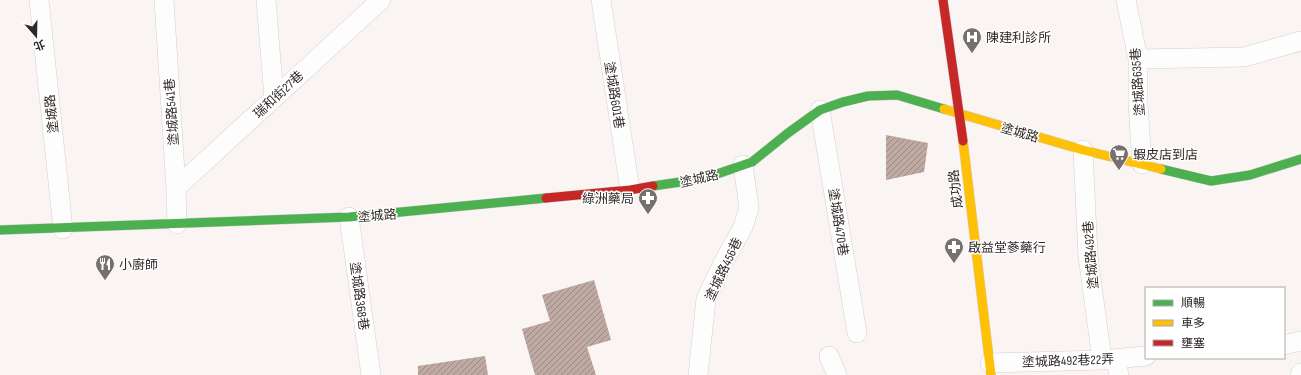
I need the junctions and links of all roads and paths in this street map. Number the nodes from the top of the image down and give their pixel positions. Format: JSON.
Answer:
{"nodes":[{"id":1,"x":39,"y":0,"type":"edge"},
{"id":2,"x":164,"y":0,"type":"edge"},
{"id":3,"x":266,"y":0,"type":"edge"},
{"id":4,"x":380,"y":0,"type":"edge"},
{"id":5,"x":600,"y":0,"type":"edge"},
{"id":6,"x":943,"y":0,"type":"edge"},
{"id":7,"x":1126,"y":0,"type":"edge"},
{"id":8,"x":1301,"y":40,"type":"edge"},
{"id":9,"x":1138,"y":59,"type":"junction"},
{"id":10,"x":274,"y":98,"type":"junction"},
{"id":11,"x":820,"y":110,"type":"junction"},
{"id":12,"x":960,"y":114,"type":"junction"},
{"id":13,"x":1082,"y":150,"type":"junction"},
{"id":14,"x":1301,"y":159,"type":"edge"},
{"id":15,"x":1142,"y":164,"type":"junction"},
{"id":16,"x":744,"y":165,"type":"junction"},
{"id":17,"x":176,"y":188,"type":"junction"},
{"id":18,"x":630,"y":190,"type":"junction"},
{"id":19,"x":349,"y":217,"type":"junction"},
{"id":20,"x":177,"y":224,"type":"junction"},
{"id":21,"x":63,"y":229,"type":"junction"},
{"id":22,"x":0,"y":230,"type":"edge"},
{"id":23,"x":857,"y":333,"type":"dead end"},
{"id":24,"x":1301,"y":341,"type":"edge"},
{"id":25,"x":1285,"y":345,"type":"edge"},
{"id":26,"x":829,"y":356,"type":"dead end"},
{"id":27,"x":1145,"y":356,"type":"edge"},
{"id":28,"x":1112,"y":365,"type":"edge"},
{"id":29,"x":991,"y":369,"type":"edge"},
{"id":30,"x":371,"y":375,"type":"edge"},
{"id":31,"x":698,"y":375,"type":"edge"},
{"id":32,"x":837,"y":375,"type":"edge"}],
"edges":[{"from":1,"to":21,"type":"street","name":"塗城路"},
{"from":2,"to":17,"type":"street","name":"塗城路541巷"},
{"from":3,"to":10,"type":"street"},
{"from":4,"to":10,"type":"street","name":"瑞和街27巷"},
{"from":5,"to":18,"type":"street","name":"塗城路601巷"},
{"from":6,"to":12,"type":"street","name":"成功路"},
{"from":7,"to":9,"type":"street","name":"塗城路635巷"},
{"from":8,"to":9,"type":"street"},
{"from":9,"to":15,"type":"street","name":"塗城路635巷"},
{"from":10,"to":17,"type":"street","name":"瑞和街27巷"},
{"from":11,"to":12,"type":"street","name":"塗城路"},
{"from":11,"to":16,"type":"street","name":"塗城路"},
{"from":11,"to":23,"type":"street","name":"塗城路470巷"},
{"from":12,"to":13,"type":"street","name":"塗城路"},
{"from":12,"to":29,"type":"street","name":"成功路"},
{"from":13,"to":15,"type":"street","name":"塗城路"},
{"from":13,"to":28,"type":"street","name":"塗城路492巷"},
{"from":14,"to":15,"type":"street","name":"塗城路"},
{"from":16,"to":18,"type":"street","name":"塗城路"},
{"from":16,"to":31,"type":"street","name":"塗城路456巷"},
{"from":17,"to":20,"type":"street","name":"塗城路541巷"},
{"from":18,"to":19,"type":"street","name":"塗城路"},
{"from":19,"to":20,"type":"street","name":"塗城路"},
{"from":19,"to":30,"type":"street","name":"塗城路368巷"},
{"from":20,"to":21,"type":"street","name":"塗城路"},
{"from":21,"to":22,"type":"street","name":"塗城路"},
{"from":24,"to":25,"type":"street"},
{"from":26,"to":32,"type":"street"},
{"from":27,"to":28,"type":"street","name":"塗城路492巷22弄"},
{"from":28,"to":29,"type":"street","name":"塗城路492巷22弄"}]}
